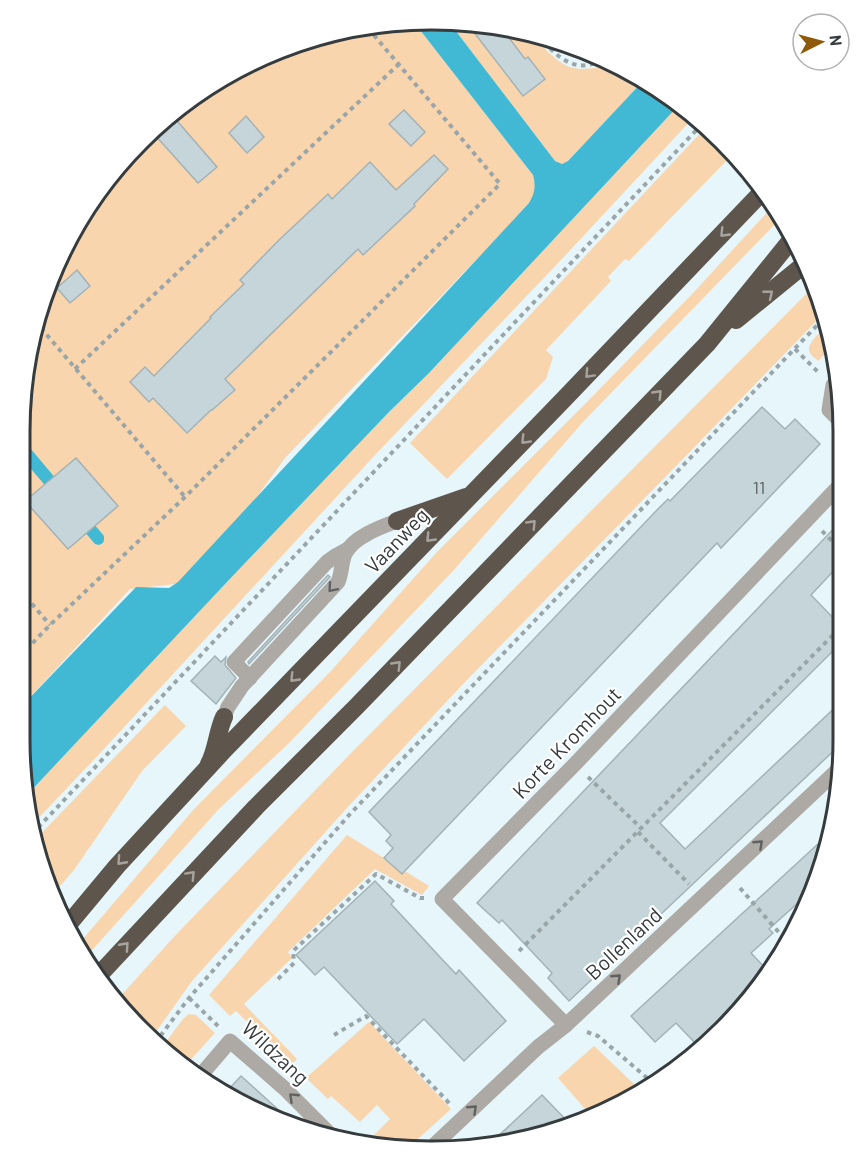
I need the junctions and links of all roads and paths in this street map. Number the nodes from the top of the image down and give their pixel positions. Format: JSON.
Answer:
{"nodes":[{"id":1,"x":373,"y":34,"type":"edge"},
{"id":2,"x":549,"y":48,"type":"edge"},
{"id":3,"x":399,"y":64,"type":"junction"},
{"id":4,"x":592,"y":64,"type":"edge"},
{"id":5,"x":696,"y":130,"type":"edge"},
{"id":6,"x":757,"y":197,"type":"edge"},
{"id":7,"x":787,"y":245,"type":"edge"},
{"id":8,"x":799,"y":270,"type":"edge"},
{"id":9,"x":818,"y":324,"type":"edge"},
{"id":10,"x":43,"y":331,"type":"edge"},
{"id":11,"x":707,"y":344,"type":"junction"},
{"id":12,"x":795,"y":349,"type":"junction"},
{"id":13,"x":75,"y":369,"type":"junction"},
{"id":14,"x":830,"y":379,"type":"edge"},
{"id":15,"x":833,"y":492,"type":"edge"},
{"id":16,"x":470,"y":496,"type":"junction"},
{"id":17,"x":185,"y":497,"type":"junction"},
{"id":18,"x":397,"y":520,"type":"joint"},
{"id":19,"x":348,"y":549,"type":"junction"},
{"id":20,"x":30,"y":602,"type":"edge"},
{"id":21,"x":50,"y":625,"type":"junction"},
{"id":22,"x":833,"y":635,"type":"edge"},
{"id":23,"x":30,"y":646,"type":"edge"},
{"id":24,"x":250,"y":678,"type":"junction"},
{"id":25,"x":224,"y":717,"type":"joint"},
{"id":26,"x":575,"y":764,"type":"junction"},
{"id":27,"x":204,"y":772,"type":"junction"},
{"id":28,"x":831,"y":776,"type":"edge"},
{"id":29,"x":40,"y":826,"type":"edge"},
{"id":30,"x":639,"y":830,"type":"junction"},
{"id":31,"x":726,"y":874,"type":"junction"},
{"id":32,"x":442,"y":898,"type":"junction"},
{"id":33,"x":702,"y":898,"type":"junction"},
{"id":34,"x":72,"y":920,"type":"edge"},
{"id":35,"x":781,"y":936,"type":"edge"},
{"id":36,"x":506,"y":964,"type":"junction"},
{"id":37,"x":103,"y":970,"type":"edge"},
{"id":38,"x":278,"y":979,"type":"dead end"},
{"id":39,"x":189,"y":998,"type":"junction"},
{"id":40,"x":566,"y":1025,"type":"junction"},
{"id":41,"x":161,"y":1035,"type":"edge"},
{"id":42,"x":333,"y":1035,"type":"dead end"},
{"id":43,"x":230,"y":1041,"type":"junction"},
{"id":44,"x":205,"y":1071,"type":"edge"},
{"id":45,"x":647,"y":1078,"type":"edge"},
{"id":46,"x":463,"y":1118,"type":"junction"},
{"id":47,"x":321,"y":1125,"type":"edge"},
{"id":48,"x":439,"y":1141,"type":"edge"}],
"edges":[{"from":1,"to":3,"type":"path"},
{"from":2,"to":4,"type":"path"},
{"from":3,"to":13,"type":"path"},
{"from":3,"to":17,"type":"path"},
{"from":5,"to":29,"type":"path"},
{"from":6,"to":16,"type":"highway","name":"Vaanweg","one_way":true},
{"from":7,"to":11,"type":"highway"},
{"from":11,"to":8,"type":"highway","one_way":true},
{"from":9,"to":12,"type":"path"},
{"from":10,"to":13,"type":"path"},
{"from":37,"to":11,"type":"highway","one_way":true},
{"from":12,"to":14,"type":"path"},
{"from":12,"to":39,"type":"path"},
{"from":13,"to":17,"type":"path"},
{"from":15,"to":26,"type":"street","name":"Korte Kromhout"},
{"from":16,"to":18,"type":"highway"},
{"from":16,"to":27,"type":"highway","name":"Vaanweg","one_way":true},
{"from":17,"to":21,"type":"path"},
{"from":18,"to":19,"type":"street","name":"Vaanweg"},
{"from":19,"to":24,"type":"street","name":"Vaanweg","one_way":true},
{"from":19,"to":24,"type":"street","name":"Vaanweg"},
{"from":20,"to":21,"type":"path"},
{"from":21,"to":23,"type":"path"},
{"from":22,"to":30,"type":"path"},
{"from":24,"to":25,"type":"street","name":"Vaanweg"},
{"from":25,"to":27,"type":"highway"},
{"from":26,"to":30,"type":"path"},
{"from":26,"to":32,"type":"street","name":"Korte Kromhout"},
{"from":27,"to":34,"type":"highway","name":"Vaanweg","one_way":true},
{"from":31,"to":28,"type":"street","name":"Bollenland","one_way":true},
{"from":30,"to":33,"type":"path"},
{"from":30,"to":36,"type":"path"},
{"from":31,"to":33,"type":"street","name":"Bollenland"},
{"from":31,"to":35,"type":"path"},
{"from":32,"to":36,"type":"street"},
{"from":32,"to":38,"type":"path"},
{"from":40,"to":33,"type":"street","name":"Bollenland","one_way":true},
{"from":36,"to":40,"type":"street"},
{"from":39,"to":41,"type":"path"},
{"from":39,"to":43,"type":"path","name":"Wildzang"},
{"from":40,"to":45,"type":"path"},
{"from":46,"to":40,"type":"street","name":"Bollenland","one_way":true},
{"from":42,"to":46,"type":"path"},
{"from":43,"to":44,"type":"street"},
{"from":47,"to":43,"type":"street","name":"Wildzang","one_way":true},
{"from":46,"to":48,"type":"street","name":"Bollenland"}]}
